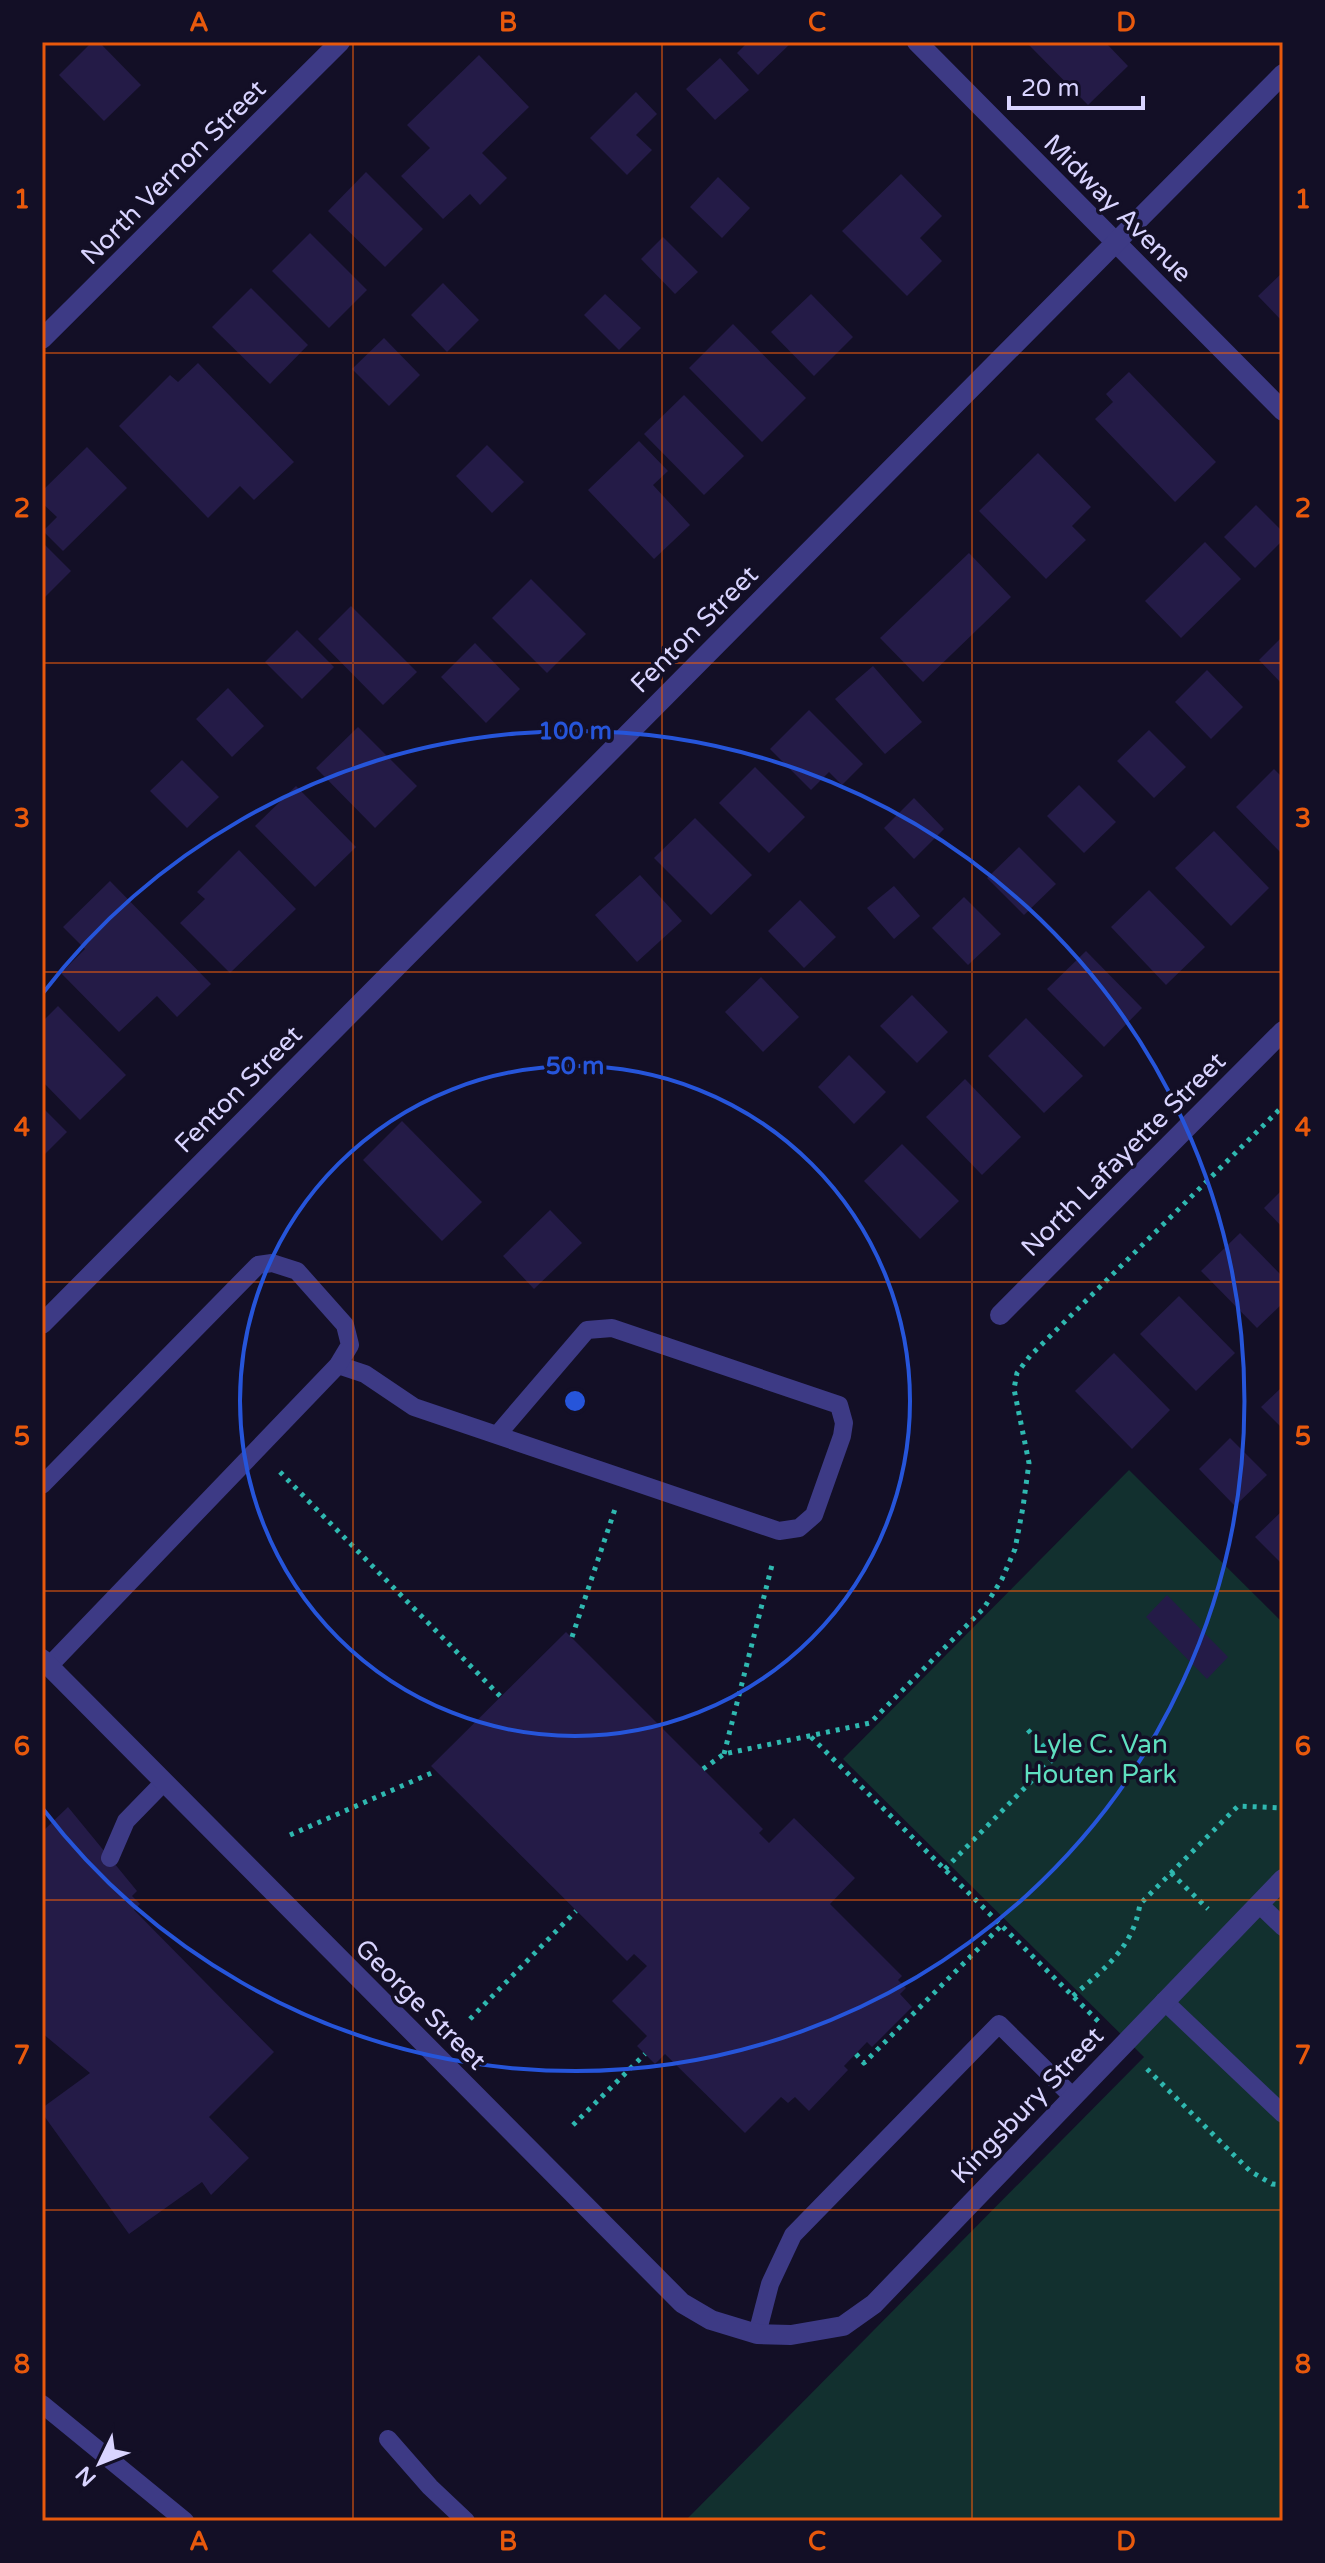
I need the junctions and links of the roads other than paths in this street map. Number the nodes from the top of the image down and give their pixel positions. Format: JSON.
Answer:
{"nodes":[{"id":1,"x":340,"y":42,"type":"edge"},
{"id":2,"x":917,"y":42,"type":"edge"},
{"id":3,"x":1283,"y":74,"type":"edge"},
{"id":4,"x":1115,"y":242,"type":"junction"},
{"id":5,"x":42,"y":339,"type":"edge"},
{"id":6,"x":1283,"y":411,"type":"edge"},
{"id":7,"x":1283,"y":1031,"type":"edge"},
{"id":8,"x":1000,"y":1315,"type":"dead end"},
{"id":9,"x":42,"y":1324,"type":"edge"},
{"id":10,"x":338,"y":1365,"type":"junction"},
{"id":11,"x":497,"y":1435,"type":"junction"},
{"id":12,"x":42,"y":1485,"type":"edge"},
{"id":13,"x":45,"y":1662,"type":"edge"},
{"id":14,"x":164,"y":1782,"type":"junction"},
{"id":15,"x":110,"y":1858,"type":"dead end"},
{"id":16,"x":1283,"y":1879,"type":"edge"},
{"id":17,"x":1259,"y":1904,"type":"junction"},
{"id":18,"x":1283,"y":1927,"type":"edge"},
{"id":19,"x":1164,"y":2001,"type":"junction"},
{"id":20,"x":1072,"y":2096,"type":"junction"},
{"id":21,"x":1283,"y":2114,"type":"edge"},
{"id":22,"x":757,"y":2334,"type":"junction"},
{"id":23,"x":791,"y":2335,"type":"joint"},
{"id":24,"x":42,"y":2404,"type":"edge"},
{"id":25,"x":388,"y":2439,"type":"dead end"},
{"id":26,"x":185,"y":2521,"type":"edge"},
{"id":27,"x":466,"y":2521,"type":"edge"}],
"edges":[{"from":1,"to":5,"type":"street","name":"North Vernon Street"},
{"from":2,"to":4,"type":"street","name":"Midway Avenue"},
{"from":3,"to":4,"type":"street","name":"Fenton Street"},
{"from":4,"to":6,"type":"street","name":"Midway Avenue"},
{"from":4,"to":9,"type":"street","name":"Fenton Street"},
{"from":7,"to":8,"type":"street","name":"North Lafayette Street"},
{"from":10,"to":11,"type":"lane"},
{"from":10,"to":12,"type":"lane"},
{"from":10,"to":13,"type":"lane"},
{"from":11,"to":11,"type":"lane"},
{"from":13,"to":14,"type":"street","name":"George Street"},
{"from":14,"to":15,"type":"lane"},
{"from":14,"to":22,"type":"street","name":"George Street"},
{"from":16,"to":17,"type":"street","name":"Kingsbury Street"},
{"from":17,"to":18,"type":"lane"},
{"from":17,"to":19,"type":"street","name":"Kingsbury Street"},
{"from":19,"to":20,"type":"street","name":"Kingsbury Street"},
{"from":19,"to":21,"type":"lane"},
{"from":20,"to":22,"type":"lane"},
{"from":20,"to":23,"type":"street","name":"Kingsbury Street"},
{"from":22,"to":23,"type":"street","name":"George Street"},
{"from":24,"to":26,"type":"lane"},
{"from":25,"to":27,"type":"lane"}]}
